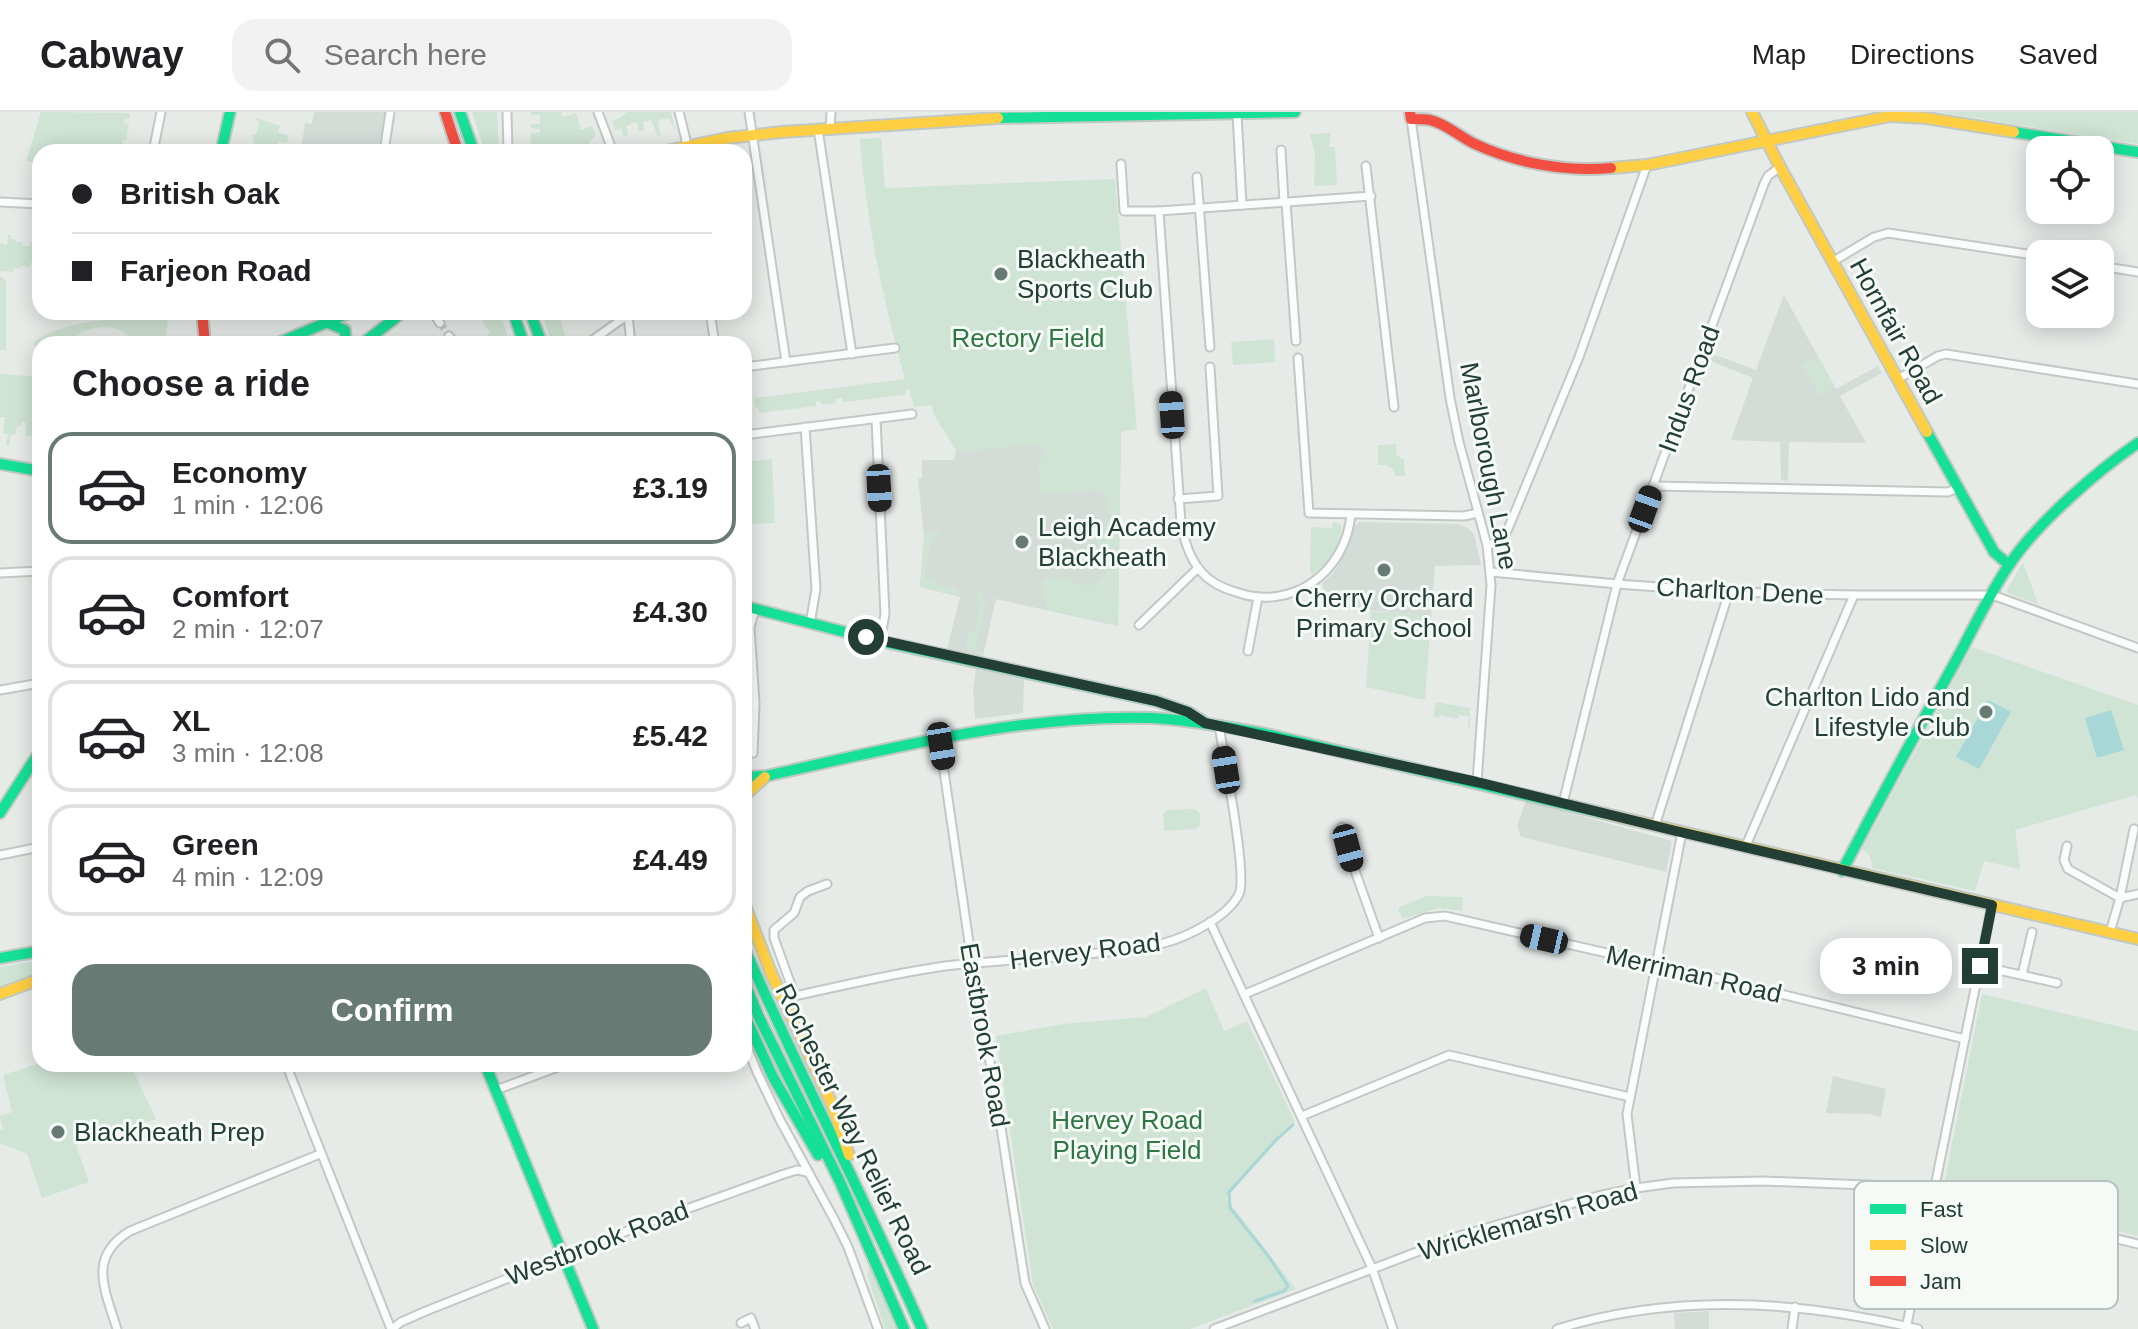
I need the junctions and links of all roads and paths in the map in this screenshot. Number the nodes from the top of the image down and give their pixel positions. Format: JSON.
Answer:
{"nodes":[{"id":1,"x":161,"y":112,"type":"edge"},
{"id":2,"x":230,"y":112,"type":"edge"},
{"id":3,"x":390,"y":112,"type":"edge"},
{"id":4,"x":445,"y":112,"type":"edge"},
{"id":5,"x":460,"y":112,"type":"edge"},
{"id":6,"x":507,"y":112,"type":"edge"},
{"id":7,"x":598,"y":112,"type":"edge"},
{"id":8,"x":679,"y":112,"type":"edge"},
{"id":9,"x":749,"y":112,"type":"edge"},
{"id":10,"x":831,"y":112,"type":"edge"},
{"id":11,"x":1295,"y":112,"type":"edge"},
{"id":12,"x":1752,"y":112,"type":"edge"},
{"id":13,"x":1118,"y":113,"type":"edge"},
{"id":14,"x":1224,"y":113,"type":"edge"},
{"id":15,"x":1237,"y":114,"type":"junction"},
{"id":16,"x":1411,"y":116,"type":"edge"},
{"id":17,"x":824,"y":129,"type":"junction"},
{"id":18,"x":751,"y":135,"type":"junction"},
{"id":19,"x":1766,"y":141,"type":"junction"},
{"id":20,"x":155,"y":144,"type":"edge"},
{"id":21,"x":223,"y":144,"type":"edge"},
{"id":22,"x":385,"y":144,"type":"edge"},
{"id":23,"x":455,"y":144,"type":"edge"},
{"id":24,"x":471,"y":144,"type":"edge"},
{"id":25,"x":508,"y":144,"type":"edge"},
{"id":26,"x":610,"y":144,"type":"edge"},
{"id":27,"x":686,"y":144,"type":"edge"},
{"id":28,"x":709,"y":144,"type":"edge"},
{"id":29,"x":1281,"y":150,"type":"dead end"},
{"id":30,"x":2138,"y":152,"type":"edge"},
{"id":31,"x":1121,"y":164,"type":"dead end"},
{"id":32,"x":1647,"y":165,"type":"junction"},
{"id":33,"x":1366,"y":166,"type":"dead end"},
{"id":34,"x":1780,"y":167,"type":"junction"},
{"id":35,"x":1197,"y":177,"type":"dead end"},
{"id":36,"x":1371,"y":196,"type":"junction"},
{"id":37,"x":0,"y":202,"type":"edge"},
{"id":38,"x":1285,"y":202,"type":"junction"},
{"id":39,"x":32,"y":204,"type":"edge"},
{"id":40,"x":1242,"y":205,"type":"junction"},
{"id":41,"x":1200,"y":209,"type":"junction"},
{"id":42,"x":1159,"y":211,"type":"junction"},
{"id":43,"x":2026,"y":254,"type":"edge"},
{"id":44,"x":1832,"y":262,"type":"junction"},
{"id":45,"x":2114,"y":268,"type":"edge"},
{"id":46,"x":2138,"y":272,"type":"edge"},
{"id":47,"x":334,"y":320,"type":"edge"},
{"id":48,"x":393,"y":320,"type":"edge"},
{"id":49,"x":438,"y":320,"type":"edge"},
{"id":50,"x":621,"y":320,"type":"edge"},
{"id":51,"x":328,"y":323,"type":"junction"},
{"id":52,"x":440,"y":323,"type":"tunnel mouth"},
{"id":53,"x":296,"y":336,"type":"edge"},
{"id":54,"x":347,"y":336,"type":"edge"},
{"id":55,"x":372,"y":336,"type":"edge"},
{"id":56,"x":598,"y":336,"type":"edge"},
{"id":57,"x":1296,"y":341,"type":"dead end"},
{"id":58,"x":1210,"y":347,"type":"dead end"},
{"id":59,"x":895,"y":348,"type":"dead end"},
{"id":60,"x":852,"y":354,"type":"junction"},
{"id":61,"x":1298,"y":358,"type":"dead end"},
{"id":62,"x":786,"y":362,"type":"junction"},
{"id":63,"x":752,"y":366,"type":"edge"},
{"id":64,"x":1210,"y":367,"type":"dead end"},
{"id":65,"x":1898,"y":379,"type":"junction"},
{"id":66,"x":2138,"y":384,"type":"edge"},
{"id":67,"x":1394,"y":407,"type":"dead end"},
{"id":68,"x":912,"y":414,"type":"dead end"},
{"id":69,"x":876,"y":419,"type":"junction"},
{"id":70,"x":805,"y":427,"type":"junction"},
{"id":71,"x":752,"y":434,"type":"edge"},
{"id":72,"x":2138,"y":443,"type":"edge"},
{"id":73,"x":0,"y":464,"type":"edge"},
{"id":74,"x":32,"y":470,"type":"edge"},
{"id":75,"x":1653,"y":486,"type":"junction"},
{"id":76,"x":1958,"y":488,"type":"junction"},
{"id":77,"x":1178,"y":499,"type":"junction"},
{"id":78,"x":1478,"y":513,"type":"junction"},
{"id":79,"x":1351,"y":514,"type":"junction"},
{"id":80,"x":1487,"y":545,"type":"junction"},
{"id":81,"x":2009,"y":565,"type":"junction"},
{"id":82,"x":1198,"y":568,"type":"junction"},
{"id":83,"x":32,"y":571,"type":"edge"},
{"id":84,"x":1491,"y":572,"type":"junction"},
{"id":85,"x":0,"y":573,"type":"edge"},
{"id":86,"x":1617,"y":584,"type":"junction"},
{"id":87,"x":1729,"y":592,"type":"junction"},
{"id":88,"x":1854,"y":595,"type":"junction"},
{"id":89,"x":1991,"y":596,"type":"junction"},
{"id":90,"x":1258,"y":597,"type":"junction"},
{"id":91,"x":752,"y":609,"type":"edge"},
{"id":92,"x":810,"y":624,"type":"junction"},
{"id":93,"x":1139,"y":625,"type":"dead end"},
{"id":94,"x":880,"y":641,"type":"junction"},
{"id":95,"x":2138,"y":648,"type":"edge"},
{"id":96,"x":1248,"y":651,"type":"dead end"},
{"id":97,"x":752,"y":658,"type":"edge"},
{"id":98,"x":32,"y":684,"type":"edge"},
{"id":99,"x":0,"y":690,"type":"edge"},
{"id":100,"x":1146,"y":699,"type":"junction"},
{"id":101,"x":1150,"y":718,"type":"junction"},
{"id":102,"x":1205,"y":723,"type":"junction"},
{"id":103,"x":1219,"y":725,"type":"junction"},
{"id":104,"x":939,"y":737,"type":"junction"},
{"id":105,"x":752,"y":753,"type":"edge"},
{"id":106,"x":32,"y":763,"type":"edge"},
{"id":107,"x":766,"y":776,"type":"junction"},
{"id":108,"x":752,"y":777,"type":"edge"},
{"id":109,"x":1477,"y":782,"type":"junction"},
{"id":110,"x":752,"y":789,"type":"edge"},
{"id":111,"x":1563,"y":803,"type":"junction"},
{"id":112,"x":0,"y":813,"type":"edge"},
{"id":113,"x":1655,"y":826,"type":"junction"},
{"id":114,"x":1342,"y":827,"type":"dead end"},
{"id":115,"x":2134,"y":829,"type":"dead end"},
{"id":116,"x":1682,"y":832,"type":"junction"},
{"id":117,"x":2067,"y":846,"type":"dead end"},
{"id":118,"x":1745,"y":848,"type":"junction"},
{"id":119,"x":32,"y":849,"type":"edge"},
{"id":120,"x":0,"y":855,"type":"edge"},
{"id":121,"x":1842,"y":871,"type":"junction"},
{"id":122,"x":827,"y":884,"type":"dead end"},
{"id":123,"x":2138,"y":894,"type":"edge"},
{"id":124,"x":2120,"y":898,"type":"junction"},
{"id":125,"x":1992,"y":905,"type":"junction"},
{"id":126,"x":1210,"y":922,"type":"junction"},
{"id":127,"x":752,"y":924,"type":"edge"},
{"id":128,"x":2032,"y":932,"type":"dead end"},
{"id":129,"x":2110,"y":932,"type":"junction"},
{"id":130,"x":1379,"y":938,"type":"junction"},
{"id":131,"x":2138,"y":939,"type":"edge"},
{"id":132,"x":32,"y":952,"type":"edge"},
{"id":133,"x":0,"y":958,"type":"edge"},
{"id":134,"x":972,"y":963,"type":"junction"},
{"id":135,"x":1656,"y":965,"type":"junction"},
{"id":136,"x":752,"y":966,"type":"edge"},
{"id":137,"x":1980,"y":966,"type":"junction"},
{"id":138,"x":2022,"y":975,"type":"junction"},
{"id":139,"x":32,"y":982,"type":"edge"},
{"id":140,"x":2057,"y":983,"type":"dead end"},
{"id":141,"x":0,"y":994,"type":"edge"},
{"id":142,"x":1245,"y":994,"type":"junction"},
{"id":143,"x":752,"y":999,"type":"edge"},
{"id":144,"x":752,"y":1031,"type":"edge"},
{"id":145,"x":1965,"y":1039,"type":"junction"},
{"id":146,"x":752,"y":1059,"type":"edge"},
{"id":147,"x":289,"y":1072,"type":"edge"},
{"id":148,"x":488,"y":1072,"type":"edge"},
{"id":149,"x":544,"y":1072,"type":"edge"},
{"id":150,"x":496,"y":1090,"type":"junction"},
{"id":151,"x":1630,"y":1097,"type":"junction"},
{"id":152,"x":1302,"y":1116,"type":"junction"},
{"id":153,"x":320,"y":1154,"type":"junction"},
{"id":154,"x":807,"y":1172,"type":"junction"},
{"id":155,"x":1937,"y":1181,"type":"edge"},
{"id":156,"x":1854,"y":1185,"type":"edge"},
{"id":157,"x":1636,"y":1188,"type":"junction"},
{"id":158,"x":867,"y":1204,"type":"junction"},
{"id":159,"x":851,"y":1211,"type":"junction"},
{"id":160,"x":2118,"y":1239,"type":"edge"},
{"id":161,"x":2138,"y":1244,"type":"edge"},
{"id":162,"x":564,"y":1256,"type":"junction"},
{"id":163,"x":1372,"y":1268,"type":"junction"},
{"id":164,"x":1795,"y":1307,"type":"junction"},
{"id":165,"x":741,"y":1323,"type":"dead end"},
{"id":166,"x":1907,"y":1328,"type":"edge"},
{"id":167,"x":117,"y":1329,"type":"edge"},
{"id":168,"x":392,"y":1329,"type":"edge"},
{"id":169,"x":593,"y":1329,"type":"edge"},
{"id":170,"x":755,"y":1329,"type":"edge"},
{"id":171,"x":878,"y":1329,"type":"edge"},
{"id":172,"x":904,"y":1329,"type":"edge"},
{"id":173,"x":922,"y":1329,"type":"edge"},
{"id":174,"x":1045,"y":1329,"type":"edge"},
{"id":175,"x":1214,"y":1329,"type":"edge"},
{"id":176,"x":1393,"y":1329,"type":"edge"},
{"id":177,"x":1557,"y":1329,"type":"edge"},
{"id":178,"x":1792,"y":1329,"type":"edge"},
{"id":179,"x":1918,"y":1329,"type":"edge"}],
"edges":[{"from":1,"to":20,"type":"street"},
{"from":2,"to":21,"type":"main road"},
{"from":3,"to":22,"type":"street"},
{"from":4,"to":23,"type":"main road"},
{"from":5,"to":24,"type":"main road"},
{"from":6,"to":25,"type":"street"},
{"from":7,"to":26,"type":"street"},
{"from":8,"to":27,"type":"street"},
{"from":9,"to":18,"type":"street"},
{"from":10,"to":17,"type":"street"},
{"from":11,"to":15,"type":"main road"},
{"from":12,"to":19,"type":"main road","name":"Hornfair Road"},
{"from":13,"to":14,"type":"main road"},
{"from":13,"to":17,"type":"main road"},
{"from":14,"to":15,"type":"main road"},
{"from":15,"to":40,"type":"street"},
{"from":16,"to":32,"type":"main road"},
{"from":16,"to":78,"type":"street","name":"Marlborough Lane"},
{"from":17,"to":18,"type":"main road"},
{"from":17,"to":60,"type":"street"},
{"from":18,"to":28,"type":"main road"},
{"from":18,"to":62,"type":"street"},
{"from":19,"to":30,"type":"main road"},
{"from":19,"to":32,"type":"main road"},
{"from":19,"to":34,"type":"main road","name":"Hornfair Road"},
{"from":29,"to":38,"type":"street"},
{"from":31,"to":42,"type":"street"},
{"from":32,"to":80,"type":"street"},
{"from":33,"to":36,"type":"street"},
{"from":34,"to":44,"type":"main road","name":"Hornfair Road"},
{"from":34,"to":75,"type":"street","name":"Indus Road"},
{"from":35,"to":41,"type":"street"},
{"from":36,"to":38,"type":"street"},
{"from":36,"to":67,"type":"street"},
{"from":37,"to":39,"type":"street"},
{"from":38,"to":40,"type":"street"},
{"from":38,"to":57,"type":"street"},
{"from":40,"to":41,"type":"street"},
{"from":41,"to":42,"type":"street"},
{"from":41,"to":58,"type":"street"},
{"from":42,"to":77,"type":"street"},
{"from":43,"to":44,"type":"street"},
{"from":44,"to":65,"type":"main road","name":"Hornfair Road"},
{"from":45,"to":46,"type":"street"},
{"from":47,"to":51,"type":"main road"},
{"from":48,"to":55,"type":"main road"},
{"from":49,"to":52,"type":"street"},
{"from":50,"to":56,"type":"street"},
{"from":51,"to":53,"type":"main road"},
{"from":51,"to":54,"type":"main road"},
{"from":59,"to":60,"type":"street"},
{"from":60,"to":62,"type":"street"},
{"from":61,"to":79,"type":"street"},
{"from":62,"to":63,"type":"street"},
{"from":64,"to":77,"type":"street"},
{"from":65,"to":66,"type":"street"},
{"from":65,"to":76,"type":"main road","name":"Hornfair Road"},
{"from":68,"to":69,"type":"street"},
{"from":69,"to":70,"type":"street"},
{"from":69,"to":94,"type":"street"},
{"from":70,"to":71,"type":"street"},
{"from":70,"to":92,"type":"street"},
{"from":72,"to":81,"type":"main road"},
{"from":73,"to":74,"type":"main road"},
{"from":75,"to":76,"type":"street"},
{"from":75,"to":86,"type":"street","name":"Indus Road"},
{"from":76,"to":81,"type":"main road","name":"Hornfair Road"},
{"from":77,"to":82,"type":"street"},
{"from":78,"to":79,"type":"street"},
{"from":78,"to":80,"type":"street","name":"Marlborough Lane"},
{"from":79,"to":90,"type":"street"},
{"from":80,"to":84,"type":"street","name":"Marlborough Lane"},
{"from":81,"to":89,"type":"main road"},
{"from":82,"to":90,"type":"street"},
{"from":82,"to":93,"type":"street"},
{"from":83,"to":85,"type":"street"},
{"from":84,"to":86,"type":"street","name":"Charlton Dene"},
{"from":84,"to":109,"type":"street","name":"Marlborough Lane"},
{"from":86,"to":87,"type":"street","name":"Charlton Dene"},
{"from":86,"to":111,"type":"street","name":"Indus Road"},
{"from":87,"to":88,"type":"street","name":"Charlton Dene"},
{"from":87,"to":113,"type":"street"},
{"from":88,"to":89,"type":"street","name":"Charlton Dene"},
{"from":88,"to":118,"type":"street"},
{"from":89,"to":95,"type":"street","name":"Charlton Dene"},
{"from":89,"to":121,"type":"main road"},
{"from":90,"to":96,"type":"street"},
{"from":91,"to":92,"type":"main road"},
{"from":92,"to":94,"type":"main road"},
{"from":94,"to":100,"type":"main road"},
{"from":97,"to":105,"type":"street"},
{"from":98,"to":99,"type":"street"},
{"from":100,"to":101,"type":"main road"},
{"from":100,"to":102,"type":"main road"},
{"from":101,"to":102,"type":"main road"},
{"from":101,"to":104,"type":"main road"},
{"from":102,"to":103,"type":"main road"},
{"from":103,"to":109,"type":"main road"},
{"from":103,"to":126,"type":"street","name":"Hervey Road"},
{"from":104,"to":107,"type":"main road"},
{"from":104,"to":134,"type":"street","name":"Eastbrook Road"},
{"from":106,"to":112,"type":"main road"},
{"from":107,"to":108,"type":"main road"},
{"from":107,"to":110,"type":"main road"},
{"from":109,"to":111,"type":"main road"},
{"from":111,"to":113,"type":"main road"},
{"from":113,"to":116,"type":"main road"},
{"from":114,"to":130,"type":"street"},
{"from":115,"to":124,"type":"street"},
{"from":116,"to":118,"type":"main road"},
{"from":116,"to":135,"type":"street"},
{"from":117,"to":124,"type":"street"},
{"from":118,"to":121,"type":"main road"},
{"from":119,"to":120,"type":"street"},
{"from":121,"to":125,"type":"main road"},
{"from":122,"to":134,"type":"street","name":"Hervey Road"},
{"from":123,"to":124,"type":"street"},
{"from":124,"to":129,"type":"street"},
{"from":125,"to":129,"type":"main road"},
{"from":125,"to":137,"type":"street"},
{"from":126,"to":134,"type":"street","name":"Hervey Road"},
{"from":126,"to":142,"type":"street"},
{"from":127,"to":158,"type":"main road"},
{"from":128,"to":138,"type":"street"},
{"from":129,"to":131,"type":"main road"},
{"from":130,"to":135,"type":"street","name":"Merriman Road"},
{"from":130,"to":142,"type":"street","name":"Merriman Road"},
{"from":132,"to":133,"type":"main road"},
{"from":134,"to":174,"type":"street","name":"Eastbrook Road"},
{"from":135,"to":145,"type":"street","name":"Merriman Road"},
{"from":135,"to":151,"type":"street"},
{"from":136,"to":158,"type":"main road","name":"Rochester Way Relief Road"},
{"from":137,"to":138,"type":"street"},
{"from":137,"to":145,"type":"street"},
{"from":138,"to":140,"type":"street"},
{"from":139,"to":141,"type":"main road"},
{"from":142,"to":152,"type":"street"},
{"from":143,"to":159,"type":"main road","name":"Rochester Way Relief Road"},
{"from":144,"to":159,"type":"main road"},
{"from":145,"to":155,"type":"street"},
{"from":146,"to":154,"type":"street"},
{"from":147,"to":153,"type":"street"},
{"from":148,"to":150,"type":"main road"},
{"from":149,"to":150,"type":"street"},
{"from":150,"to":162,"type":"main road"},
{"from":151,"to":152,"type":"street"},
{"from":151,"to":157,"type":"street"},
{"from":152,"to":163,"type":"street"},
{"from":153,"to":167,"type":"street"},
{"from":153,"to":168,"type":"street"},
{"from":154,"to":162,"type":"street","name":"Westbrook Road"},
{"from":154,"to":171,"type":"street"},
{"from":156,"to":157,"type":"street","name":"Wricklemarsh Road"},
{"from":157,"to":163,"type":"street","name":"Wricklemarsh Road"},
{"from":158,"to":173,"type":"main road","name":"Rochester Way Relief Road"},
{"from":159,"to":172,"type":"main road","name":"Rochester Way Relief Road"},
{"from":160,"to":161,"type":"street","name":"Wricklemarsh Road"},
{"from":162,"to":168,"type":"street","name":"Westbrook Road"},
{"from":162,"to":169,"type":"main road"},
{"from":163,"to":175,"type":"street","name":"Wricklemarsh Road"},
{"from":163,"to":176,"type":"street"},
{"from":164,"to":166,"type":"street"},
{"from":164,"to":177,"type":"street"},
{"from":164,"to":178,"type":"street"},
{"from":165,"to":170,"type":"street"},
{"from":166,"to":179,"type":"street"}]}
